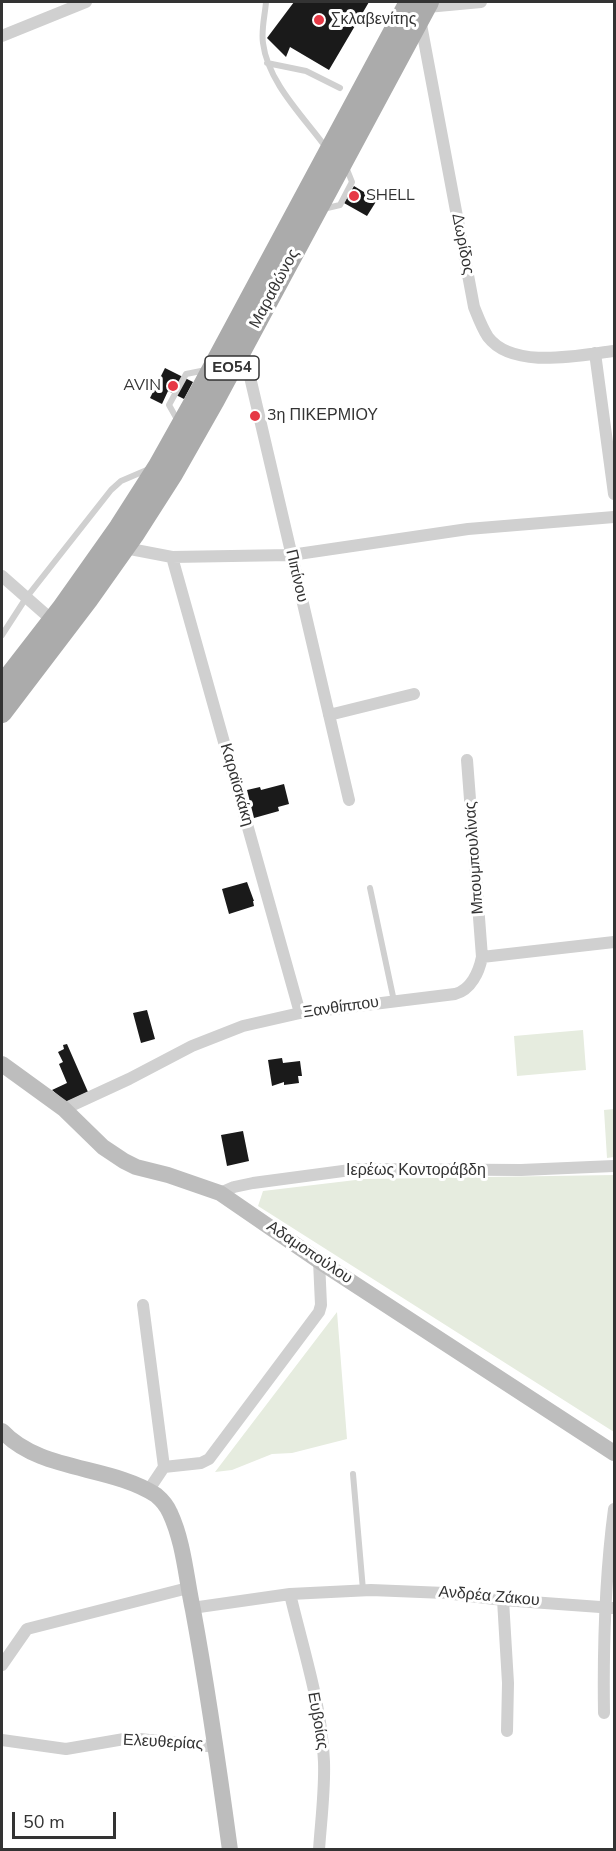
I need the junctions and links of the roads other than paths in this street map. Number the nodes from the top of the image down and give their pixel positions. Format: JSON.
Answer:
{"nodes":[{"id":1,"x":86,"y":2,"type":"edge"},
{"id":2,"x":266,"y":2,"type":"edge"},
{"id":3,"x":481,"y":2,"type":"edge"},
{"id":4,"x":421,"y":7,"type":"edge"},
{"id":5,"x":2,"y":36,"type":"edge"},
{"id":6,"x":267,"y":63,"type":"junction"},
{"id":7,"x":340,"y":88,"type":"dead end"},
{"id":8,"x":336,"y":156,"type":"junction"},
{"id":9,"x":615,"y":351,"type":"edge"},
{"id":10,"x":595,"y":353,"type":"junction"},
{"id":11,"x":239,"y":355,"type":"junction"},
{"id":12,"x":158,"y":466,"type":"junction"},
{"id":13,"x":615,"y":494,"type":"edge"},
{"id":14,"x":615,"y":517,"type":"edge"},
{"id":15,"x":125,"y":548,"type":"junction"},
{"id":16,"x":291,"y":555,"type":"junction"},
{"id":17,"x":172,"y":557,"type":"junction"},
{"id":18,"x":2,"y":576,"type":"edge"},
{"id":19,"x":26,"y":598,"type":"junction"},
{"id":20,"x":52,"y":620,"type":"junction"},
{"id":21,"x":2,"y":636,"type":"edge"},
{"id":22,"x":2,"y":685,"type":"edge"},
{"id":23,"x":414,"y":694,"type":"dead end"},
{"id":24,"x":2,"y":713,"type":"edge"},
{"id":25,"x":329,"y":716,"type":"junction"},
{"id":26,"x":467,"y":760,"type":"dead end"},
{"id":27,"x":349,"y":800,"type":"dead end"},
{"id":28,"x":370,"y":888,"type":"dead end"},
{"id":29,"x":615,"y":942,"type":"edge"},
{"id":30,"x":482,"y":957,"type":"junction"},
{"id":31,"x":394,"y":1001,"type":"junction"},
{"id":32,"x":300,"y":1013,"type":"junction"},
{"id":33,"x":2,"y":1064,"type":"edge"},
{"id":34,"x":63,"y":1109,"type":"junction"},
{"id":35,"x":615,"y":1166,"type":"edge"},
{"id":36,"x":220,"y":1192,"type":"junction"},
{"id":37,"x":319,"y":1261,"type":"junction"},
{"id":38,"x":143,"y":1305,"type":"dead end"},
{"id":39,"x":2,"y":1431,"type":"edge"},
{"id":40,"x":615,"y":1453,"type":"edge"},
{"id":41,"x":164,"y":1467,"type":"junction"},
{"id":42,"x":353,"y":1474,"type":"dead end"},
{"id":43,"x":148,"y":1491,"type":"junction"},
{"id":44,"x":615,"y":1509,"type":"edge"},
{"id":45,"x":188,"y":1588,"type":"junction"},
{"id":46,"x":363,"y":1591,"type":"junction"},
{"id":47,"x":290,"y":1594,"type":"junction"},
{"id":48,"x":503,"y":1600,"type":"junction"},
{"id":49,"x":610,"y":1607,"type":"edge"},
{"id":50,"x":192,"y":1608,"type":"junction"},
{"id":51,"x":2,"y":1665,"type":"edge"},
{"id":52,"x":604,"y":1713,"type":"dead end"},
{"id":53,"x":507,"y":1731,"type":"dead end"},
{"id":54,"x":2,"y":1740,"type":"edge"},
{"id":55,"x":217,"y":1747,"type":"junction"},
{"id":56,"x":230,"y":1850,"type":"edge"},
{"id":57,"x":319,"y":1850,"type":"edge"}],
"edges":[{"from":1,"to":5,"type":"street"},
{"from":2,"to":6,"type":"lane"},
{"from":3,"to":4,"type":"street"},
{"from":4,"to":8,"type":"main road","name":"Μαραθώνος","number":"ΕΟ54"},
{"from":4,"to":10,"type":"street","name":"Δωρίδος"},
{"from":6,"to":7,"type":"lane"},
{"from":6,"to":8,"type":"lane"},
{"from":8,"to":11,"type":"main road","name":"Μαραθώνος","number":"ΕΟ54"},
{"from":8,"to":12,"type":"main road","name":"Μαραθώνος","number":"ΕΟ54"},
{"from":9,"to":10,"type":"street","name":"Δωρίδος"},
{"from":10,"to":13,"type":"street"},
{"from":11,"to":15,"type":"main road","name":"Μαραθώνος","number":"ΕΟ54"},
{"from":11,"to":16,"type":"street","name":"Πιπίνου"},
{"from":12,"to":19,"type":"lane"},
{"from":12,"to":20,"type":"main road","name":"Μαραθώνος","number":"ΕΟ54"},
{"from":14,"to":16,"type":"street"},
{"from":15,"to":17,"type":"street"},
{"from":15,"to":24,"type":"main road","name":"Μαραθώνος","number":"ΕΟ54"},
{"from":16,"to":17,"type":"street"},
{"from":16,"to":25,"type":"street","name":"Πιπίνου"},
{"from":17,"to":32,"type":"street","name":"Καραϊσκάκη"},
{"from":18,"to":19,"type":"street"},
{"from":19,"to":20,"type":"street"},
{"from":19,"to":21,"type":"lane"},
{"from":20,"to":22,"type":"main road","name":"Μαραθώνος","number":"ΕΟ54"},
{"from":23,"to":25,"type":"street"},
{"from":25,"to":27,"type":"street","name":"Πιπίνου"},
{"from":26,"to":30,"type":"street","name":"Μπουμπουλίνας"},
{"from":28,"to":31,"type":"lane"},
{"from":29,"to":30,"type":"street"},
{"from":30,"to":31,"type":"street","name":"Ξανθίππου"},
{"from":31,"to":32,"type":"street","name":"Ξανθίππου"},
{"from":32,"to":34,"type":"street","name":"Ξανθίππου"},
{"from":33,"to":34,"type":"street","name":"Αδαμοπούλου"},
{"from":34,"to":36,"type":"street","name":"Αδαμοπούλου"},
{"from":35,"to":36,"type":"street","name":"Ιερέως Κοντοράβδη"},
{"from":36,"to":37,"type":"street","name":"Αδαμοπούλου"},
{"from":37,"to":40,"type":"street","name":"Αδαμοπούλου"},
{"from":37,"to":41,"type":"street"},
{"from":38,"to":41,"type":"street"},
{"from":39,"to":43,"type":"street"},
{"from":41,"to":43,"type":"street"},
{"from":42,"to":46,"type":"lane"},
{"from":43,"to":45,"type":"street"},
{"from":44,"to":49,"type":"street"},
{"from":45,"to":50,"type":"street"},
{"from":45,"to":51,"type":"street"},
{"from":46,"to":47,"type":"street","name":"Ανδρέα Ζάκου"},
{"from":46,"to":48,"type":"street","name":"Ανδρέα Ζάκου"},
{"from":47,"to":50,"type":"street","name":"Ανδρέα Ζάκου"},
{"from":47,"to":57,"type":"street","name":"Ευβοίας"},
{"from":48,"to":49,"type":"street","name":"Ανδρέα Ζάκου"},
{"from":48,"to":53,"type":"street"},
{"from":49,"to":52,"type":"street"},
{"from":50,"to":55,"type":"street"},
{"from":54,"to":55,"type":"street","name":"Ελευθερίας"},
{"from":55,"to":56,"type":"street"}]}
